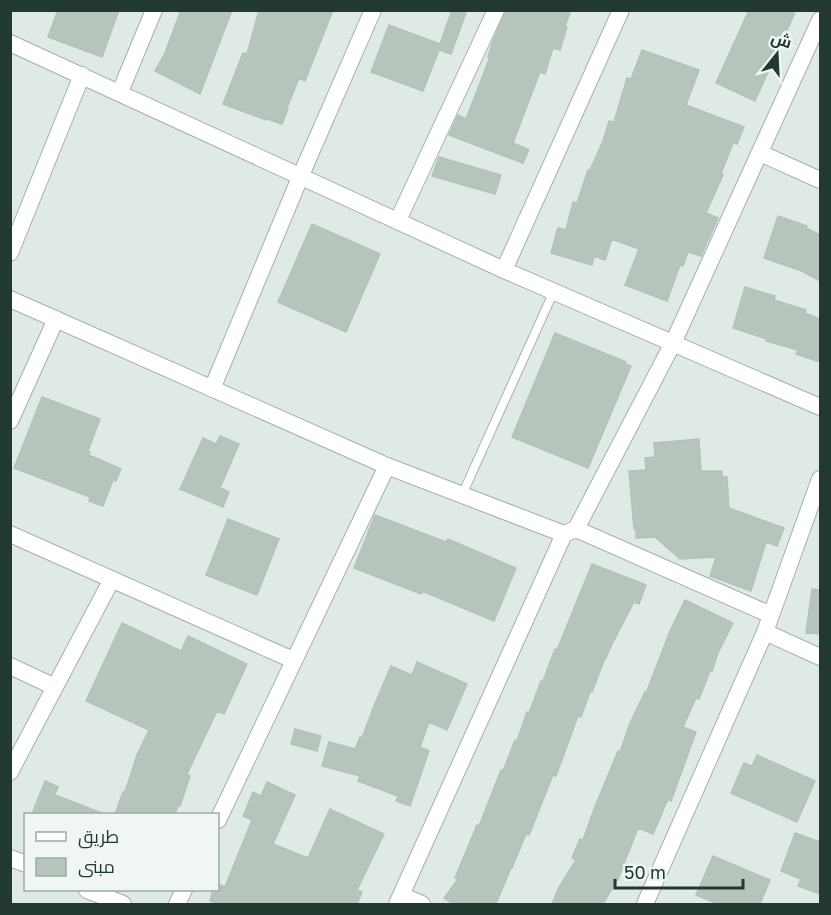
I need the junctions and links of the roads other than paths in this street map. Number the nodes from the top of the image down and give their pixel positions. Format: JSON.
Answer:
{"nodes":[{"id":1,"x":154,"y":10,"type":"edge"},
{"id":2,"x":373,"y":10,"type":"edge"},
{"id":3,"x":496,"y":10,"type":"edge"},
{"id":4,"x":621,"y":10,"type":"edge"},
{"id":5,"x":820,"y":20,"type":"edge"},
{"id":6,"x":10,"y":43,"type":"edge"},
{"id":7,"x":82,"y":75,"type":"junction"},
{"id":8,"x":120,"y":92,"type":"junction"},
{"id":9,"x":760,"y":153,"type":"junction"},
{"id":10,"x":301,"y":176,"type":"junction"},
{"id":11,"x":820,"y":180,"type":"edge"},
{"id":12,"x":398,"y":220,"type":"junction"},
{"id":13,"x":10,"y":254,"type":"edge"},
{"id":14,"x":504,"y":270,"type":"junction"},
{"id":15,"x":554,"y":291,"type":"junction"},
{"id":16,"x":10,"y":299,"type":"edge"},
{"id":17,"x":56,"y":319,"type":"junction"},
{"id":18,"x":673,"y":343,"type":"junction"},
{"id":19,"x":212,"y":389,"type":"junction"},
{"id":20,"x":820,"y":407,"type":"edge"},
{"id":21,"x":10,"y":421,"type":"edge"},
{"id":22,"x":387,"y":466,"type":"junction"},
{"id":23,"x":820,"y":479,"type":"edge"},
{"id":24,"x":462,"y":495,"type":"junction"},
{"id":25,"x":570,"y":532,"type":"junction"},
{"id":26,"x":10,"y":534,"type":"edge"},
{"id":27,"x":111,"y":579,"type":"junction"},
{"id":28,"x":771,"y":615,"type":"junction"},
{"id":29,"x":765,"y":632,"type":"junction"},
{"id":30,"x":820,"y":657,"type":"edge"},
{"id":31,"x":293,"y":660,"type":"junction"},
{"id":32,"x":10,"y":666,"type":"edge"},
{"id":33,"x":55,"y":687,"type":"junction"},
{"id":34,"x":10,"y":772,"type":"edge"},
{"id":35,"x":219,"y":818,"type":"edge"},
{"id":36,"x":90,"y":891,"type":"edge"},
{"id":37,"x":399,"y":899,"type":"edge"},
{"id":38,"x":123,"y":904,"type":"edge"},
{"id":39,"x":422,"y":904,"type":"edge"},
{"id":40,"x":645,"y":904,"type":"edge"}],
"edges":[{"from":1,"to":8,"type":"street"},
{"from":2,"to":10,"type":"street"},
{"from":3,"to":12,"type":"street"},
{"from":4,"to":14,"type":"street"},
{"from":5,"to":9,"type":"street"},
{"from":6,"to":7,"type":"street"},
{"from":7,"to":8,"type":"street"},
{"from":7,"to":13,"type":"street"},
{"from":8,"to":10,"type":"street"},
{"from":9,"to":11,"type":"street"},
{"from":9,"to":18,"type":"street"},
{"from":10,"to":12,"type":"street"},
{"from":10,"to":19,"type":"street"},
{"from":12,"to":14,"type":"street"},
{"from":14,"to":15,"type":"street"},
{"from":15,"to":18,"type":"street"},
{"from":15,"to":24,"type":"lane"},
{"from":16,"to":17,"type":"street"},
{"from":17,"to":19,"type":"street"},
{"from":17,"to":21,"type":"street"},
{"from":18,"to":20,"type":"street"},
{"from":18,"to":25,"type":"street"},
{"from":19,"to":22,"type":"street"},
{"from":22,"to":24,"type":"street"},
{"from":22,"to":31,"type":"street"},
{"from":23,"to":28,"type":"street"},
{"from":24,"to":25,"type":"street"},
{"from":25,"to":28,"type":"street"},
{"from":25,"to":37,"type":"street"},
{"from":26,"to":27,"type":"street"},
{"from":27,"to":31,"type":"street"},
{"from":27,"to":33,"type":"street"},
{"from":28,"to":29,"type":"street"},
{"from":29,"to":30,"type":"street"},
{"from":29,"to":40,"type":"street"},
{"from":31,"to":35,"type":"street"},
{"from":32,"to":33,"type":"street"},
{"from":33,"to":34,"type":"street"},
{"from":36,"to":38,"type":"street"},
{"from":37,"to":39,"type":"street"}]}
